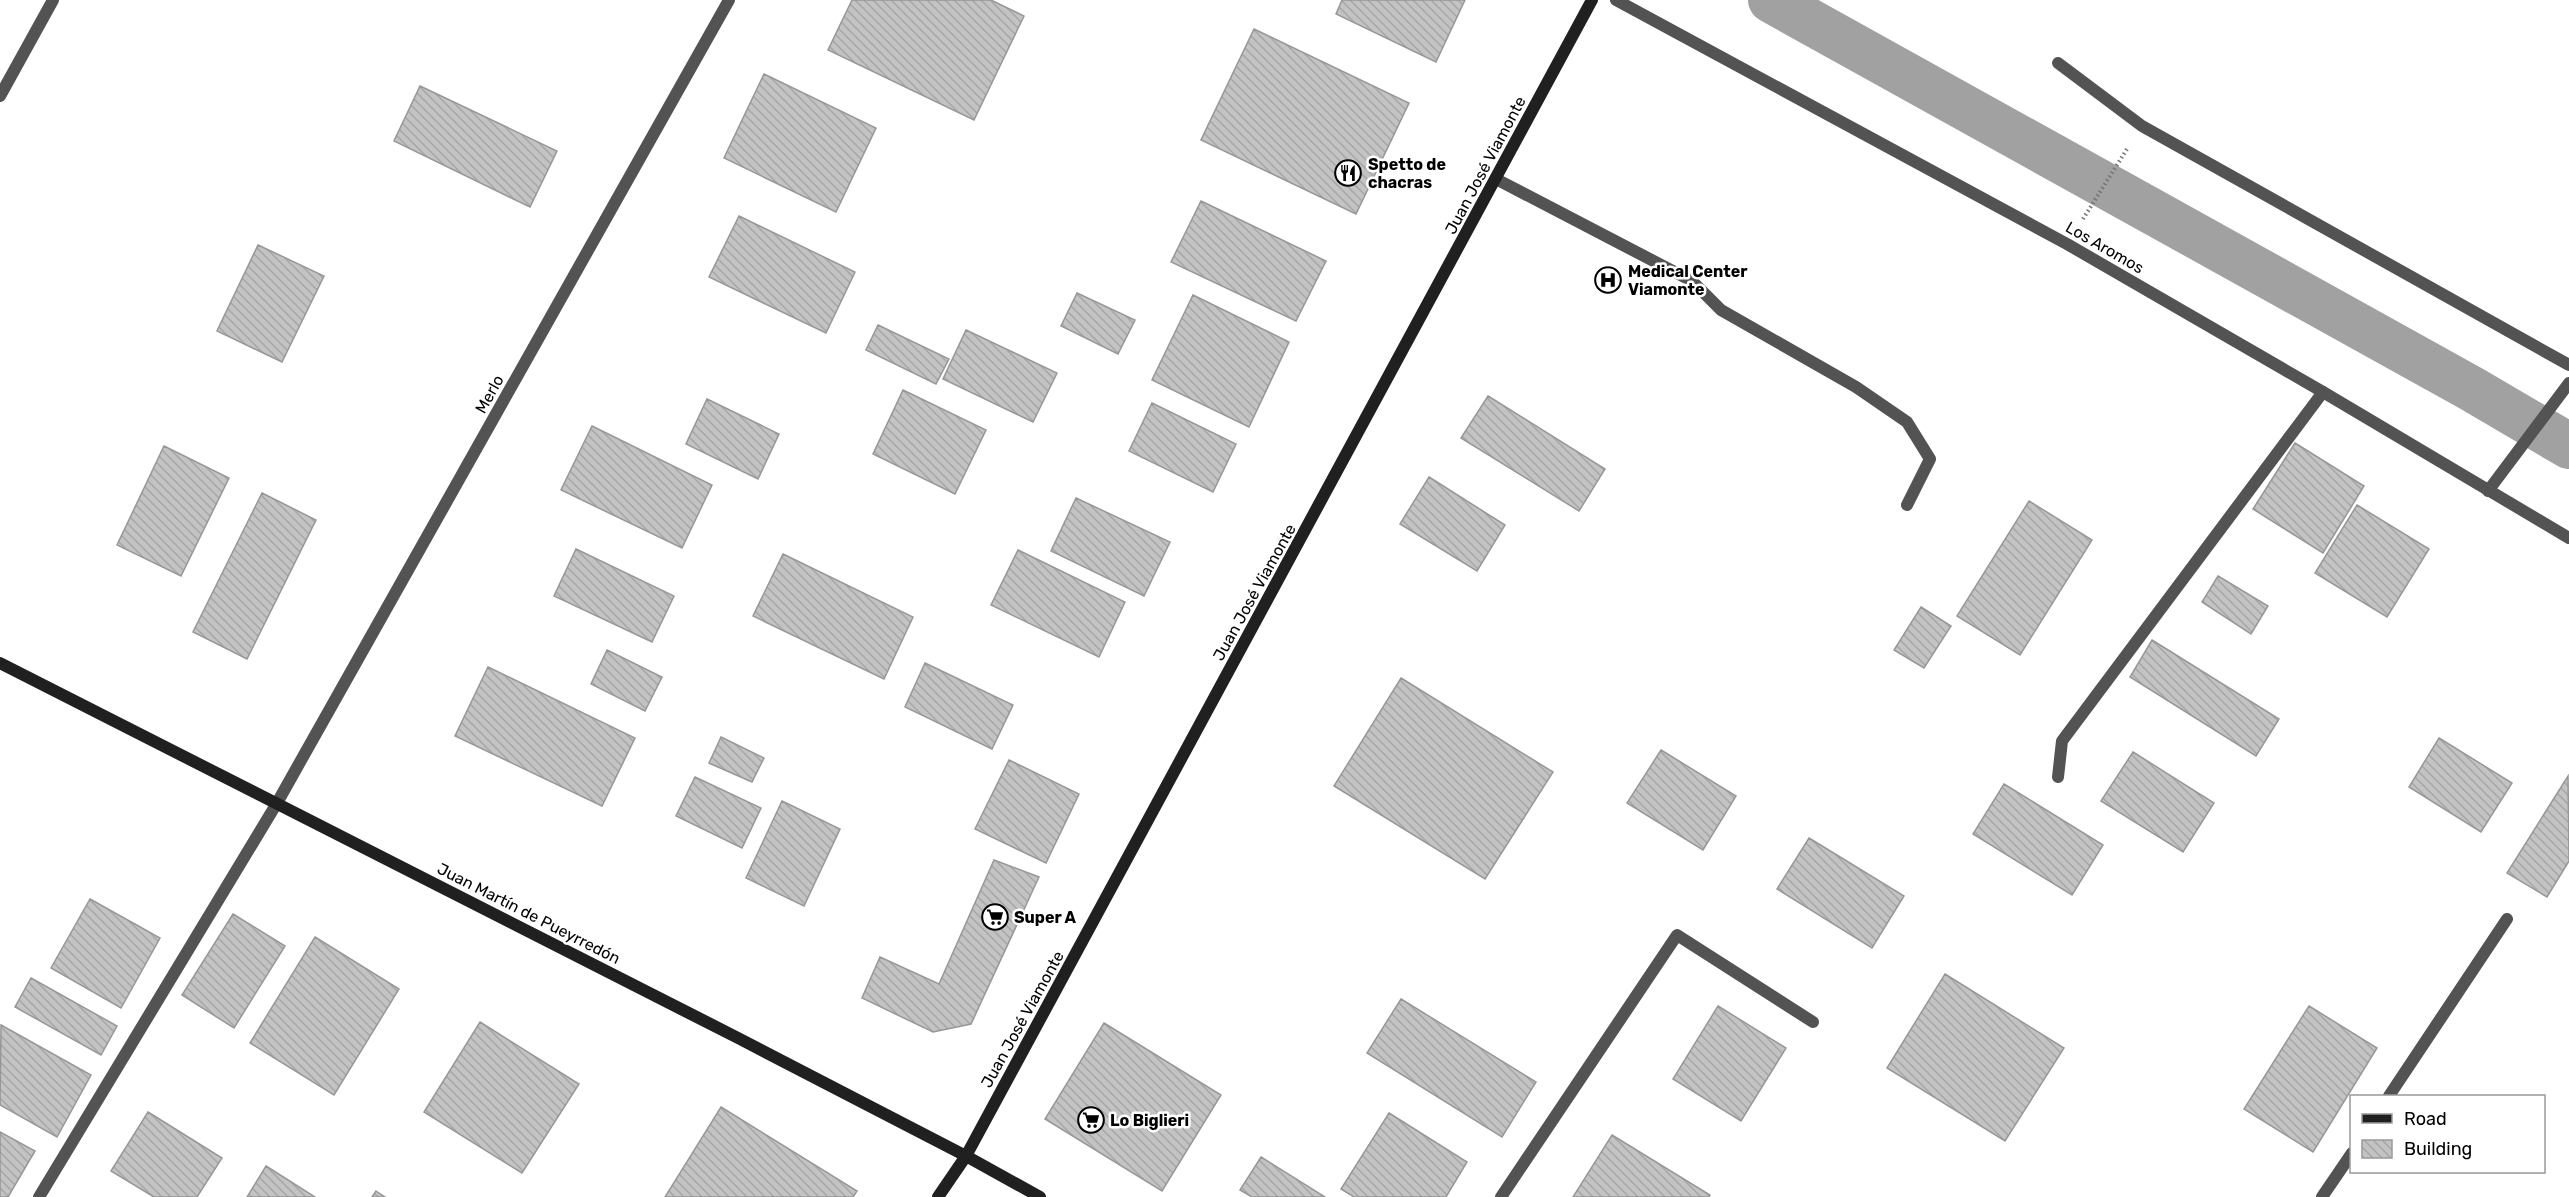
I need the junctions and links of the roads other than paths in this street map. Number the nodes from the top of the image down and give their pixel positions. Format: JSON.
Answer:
{"nodes":[{"id":1,"x":53,"y":0,"type":"edge"},
{"id":2,"x":729,"y":0,"type":"edge"},
{"id":3,"x":1592,"y":0,"type":"edge"},
{"id":4,"x":1616,"y":0,"type":"edge"},
{"id":5,"x":2058,"y":63,"type":"dead end"},
{"id":6,"x":0,"y":96,"type":"edge"},
{"id":7,"x":1496,"y":179,"type":"junction"},
{"id":8,"x":2569,"y":365,"type":"edge"},
{"id":9,"x":2569,"y":383,"type":"edge"},
{"id":10,"x":2324,"y":392,"type":"junction"},
{"id":11,"x":2488,"y":491,"type":"junction"},
{"id":12,"x":1906,"y":505,"type":"dead end"},
{"id":13,"x":2569,"y":538,"type":"edge"},
{"id":14,"x":0,"y":663,"type":"edge"},
{"id":15,"x":2058,"y":777,"type":"dead end"},
{"id":16,"x":277,"y":803,"type":"junction"},
{"id":17,"x":2507,"y":919,"type":"dead end"},
{"id":18,"x":1813,"y":1022,"type":"dead end"},
{"id":19,"x":2390,"y":1095,"type":"edge"},
{"id":20,"x":966,"y":1156,"type":"junction"},
{"id":21,"x":2350,"y":1156,"type":"edge"},
{"id":22,"x":39,"y":1197,"type":"edge"},
{"id":23,"x":938,"y":1197,"type":"edge"},
{"id":24,"x":1040,"y":1197,"type":"edge"},
{"id":25,"x":1501,"y":1197,"type":"edge"},
{"id":26,"x":2322,"y":1197,"type":"edge"}],
"edges":[{"from":1,"to":6,"type":"street"},
{"from":2,"to":16,"type":"street","name":"Merlo"},
{"from":3,"to":7,"type":"main road","name":"Juan José Viamonte"},
{"from":4,"to":10,"type":"street","name":"Los Aromos"},
{"from":5,"to":8,"type":"street"},
{"from":7,"to":12,"type":"street"},
{"from":7,"to":20,"type":"main road","name":"Juan José Viamonte"},
{"from":9,"to":11,"type":"street"},
{"from":10,"to":11,"type":"street","name":"Los Aromos"},
{"from":10,"to":15,"type":"street"},
{"from":11,"to":13,"type":"street","name":"Los Aromos"},
{"from":14,"to":16,"type":"main road","name":"Juan Martín de Pueyrredón"},
{"from":16,"to":20,"type":"main road","name":"Juan Martín de Pueyrredón"},
{"from":16,"to":22,"type":"street","name":"Merlo"},
{"from":17,"to":19,"type":"street"},
{"from":18,"to":25,"type":"street"},
{"from":20,"to":23,"type":"main road","name":"Juan José Viamonte"},
{"from":20,"to":24,"type":"main road","name":"Juan Martín de Pueyrredón"},
{"from":21,"to":26,"type":"street"}]}
